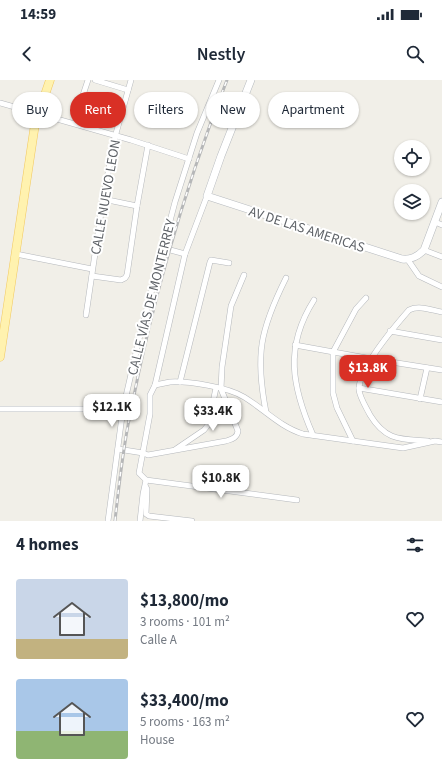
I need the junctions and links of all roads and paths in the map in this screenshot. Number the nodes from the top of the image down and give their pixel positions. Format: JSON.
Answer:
{"nodes":[{"id":1,"x":50,"y":80,"type":"edge"},
{"id":2,"x":88,"y":80,"type":"edge"},
{"id":3,"x":95,"y":80,"type":"edge"},
{"id":4,"x":131,"y":80,"type":"edge"},
{"id":5,"x":219,"y":80,"type":"edge"},
{"id":6,"x":251,"y":80,"type":"edge"},
{"id":7,"x":128,"y":90,"type":"junction"},
{"id":8,"x":46,"y":92,"type":"edge"},
{"id":9,"x":84,"y":92,"type":"edge"},
{"id":10,"x":0,"y":103,"type":"edge"},
{"id":11,"x":12,"y":106,"type":"edge"},
{"id":12,"x":62,"y":121,"type":"edge"},
{"id":13,"x":34,"y":128,"type":"edge"},
{"id":14,"x":115,"y":137,"type":"junction"},
{"id":15,"x":148,"y":145,"type":"junction"},
{"id":16,"x":189,"y":159,"type":"junction"},
{"id":17,"x":207,"y":196,"type":"junction"},
{"id":18,"x":103,"y":199,"type":"junction"},
{"id":19,"x":442,"y":202,"type":"edge"},
{"id":20,"x":137,"y":206,"type":"junction"},
{"id":21,"x":439,"y":224,"type":"edge"},
{"id":22,"x":163,"y":248,"type":"junction"},
{"id":23,"x":424,"y":250,"type":"junction"},
{"id":24,"x":16,"y":254,"type":"junction"},
{"id":25,"x":185,"y":254,"type":"junction"},
{"id":26,"x":442,"y":257,"type":"edge"},
{"id":27,"x":408,"y":260,"type":"junction"},
{"id":28,"x":229,"y":263,"type":"dead end"},
{"id":29,"x":92,"y":270,"type":"junction"},
{"id":30,"x":244,"y":275,"type":"dead end"},
{"id":31,"x":92,"y":276,"type":"junction"},
{"id":32,"x":286,"y":278,"type":"dead end"},
{"id":33,"x":442,"y":287,"type":"edge"},
{"id":34,"x":366,"y":298,"type":"dead end"},
{"id":35,"x":314,"y":300,"type":"dead end"},
{"id":36,"x":442,"y":312,"type":"edge"},
{"id":37,"x":86,"y":314,"type":"dead end"},
{"id":38,"x":390,"y":331,"type":"junction"},
{"id":39,"x":442,"y":340,"type":"edge"},
{"id":40,"x":295,"y":345,"type":"junction"},
{"id":41,"x":333,"y":352,"type":"junction"},
{"id":42,"x":0,"y":357,"type":"edge"},
{"id":43,"x":372,"y":359,"type":"junction"},
{"id":44,"x":427,"y":368,"type":"junction"},
{"id":45,"x":442,"y":370,"type":"edge"},
{"id":46,"x":180,"y":382,"type":"junction"},
{"id":47,"x":155,"y":385,"type":"junction"},
{"id":48,"x":218,"y":388,"type":"junction"},
{"id":49,"x":359,"y":388,"type":"junction"},
{"id":50,"x":420,"y":399,"type":"junction"},
{"id":51,"x":442,"y":402,"type":"edge"},
{"id":52,"x":0,"y":409,"type":"edge"},
{"id":53,"x":123,"y":409,"type":"junction"},
{"id":54,"x":266,"y":412,"type":"junction"},
{"id":55,"x":313,"y":435,"type":"junction"},
{"id":56,"x":353,"y":441,"type":"junction"},
{"id":57,"x":435,"y":441,"type":"junction"},
{"id":58,"x":442,"y":442,"type":"edge"},
{"id":59,"x":118,"y":449,"type":"junction"},
{"id":60,"x":173,"y":451,"type":"junction"},
{"id":61,"x":143,"y":452,"type":"junction"},
{"id":62,"x":146,"y":483,"type":"junction"},
{"id":63,"x":297,"y":500,"type":"dead end"},
{"id":64,"x":108,"y":521,"type":"edge"},
{"id":65,"x":140,"y":521,"type":"edge"},
{"id":66,"x":192,"y":521,"type":"edge"}],
"edges":[{"from":1,"to":8,"type":"main road"},
{"from":2,"to":9,"type":"street"},
{"from":3,"to":7,"type":"street"},
{"from":4,"to":7,"type":"street","name":"CALLE NUEVO LEON"},
{"from":5,"to":16,"type":"street","name":"CALLE VÍAS DE MONTERREY"},
{"from":6,"to":17,"type":"street"},
{"from":7,"to":14,"type":"street","name":"CALLE NUEVO LEON"},
{"from":10,"to":11,"type":"street"},
{"from":12,"to":14,"type":"street"},
{"from":13,"to":24,"type":"main road"},
{"from":14,"to":15,"type":"street"},
{"from":14,"to":18,"type":"street","name":"CALLE NUEVO LEON"},
{"from":15,"to":16,"type":"street"},
{"from":15,"to":20,"type":"street"},
{"from":16,"to":22,"type":"street","name":"CALLE VÍAS DE MONTERREY"},
{"from":17,"to":25,"type":"street"},
{"from":17,"to":27,"type":"street","name":"AV DE LAS AMERICAS"},
{"from":18,"to":20,"type":"street"},
{"from":18,"to":29,"type":"street","name":"CALLE NUEVO LEON"},
{"from":19,"to":21,"type":"street"},
{"from":20,"to":31,"type":"street"},
{"from":21,"to":23,"type":"street"},
{"from":22,"to":25,"type":"street"},
{"from":22,"to":53,"type":"street","name":"CALLE VÍAS DE MONTERREY"},
{"from":23,"to":26,"type":"street"},
{"from":23,"to":27,"type":"street"},
{"from":24,"to":29,"type":"street"},
{"from":24,"to":42,"type":"main road"},
{"from":25,"to":47,"type":"street"},
{"from":27,"to":33,"type":"street"},
{"from":28,"to":46,"type":"street"},
{"from":29,"to":31,"type":"street","name":"CALLE NUEVO LEON"},
{"from":30,"to":48,"type":"street"},
{"from":31,"to":37,"type":"street","name":"CALLE NUEVO LEON"},
{"from":32,"to":54,"type":"street"},
{"from":34,"to":41,"type":"street"},
{"from":35,"to":40,"type":"street"},
{"from":36,"to":38,"type":"street"},
{"from":38,"to":39,"type":"street"},
{"from":38,"to":43,"type":"street"},
{"from":40,"to":41,"type":"street"},
{"from":40,"to":55,"type":"street"},
{"from":41,"to":43,"type":"street"},
{"from":41,"to":56,"type":"street"},
{"from":43,"to":44,"type":"street"},
{"from":43,"to":49,"type":"street"},
{"from":44,"to":45,"type":"street"},
{"from":44,"to":50,"type":"street"},
{"from":46,"to":47,"type":"street"},
{"from":46,"to":48,"type":"street"},
{"from":47,"to":61,"type":"street"},
{"from":48,"to":54,"type":"street"},
{"from":48,"to":60,"type":"street"},
{"from":48,"to":60,"type":"street"},
{"from":49,"to":50,"type":"street"},
{"from":49,"to":57,"type":"street"},
{"from":50,"to":51,"type":"street"},
{"from":52,"to":53,"type":"street"},
{"from":53,"to":59,"type":"street","name":"CALLE VÍAS DE MONTERREY"},
{"from":54,"to":55,"type":"street"},
{"from":55,"to":56,"type":"street"},
{"from":56,"to":57,"type":"street"},
{"from":57,"to":58,"type":"street"},
{"from":59,"to":61,"type":"street"},
{"from":59,"to":64,"type":"street","name":"CALLE VÍAS DE MONTERREY"},
{"from":60,"to":61,"type":"street"},
{"from":61,"to":62,"type":"street"},
{"from":62,"to":63,"type":"street"},
{"from":62,"to":65,"type":"street"},
{"from":62,"to":66,"type":"street"}]}
